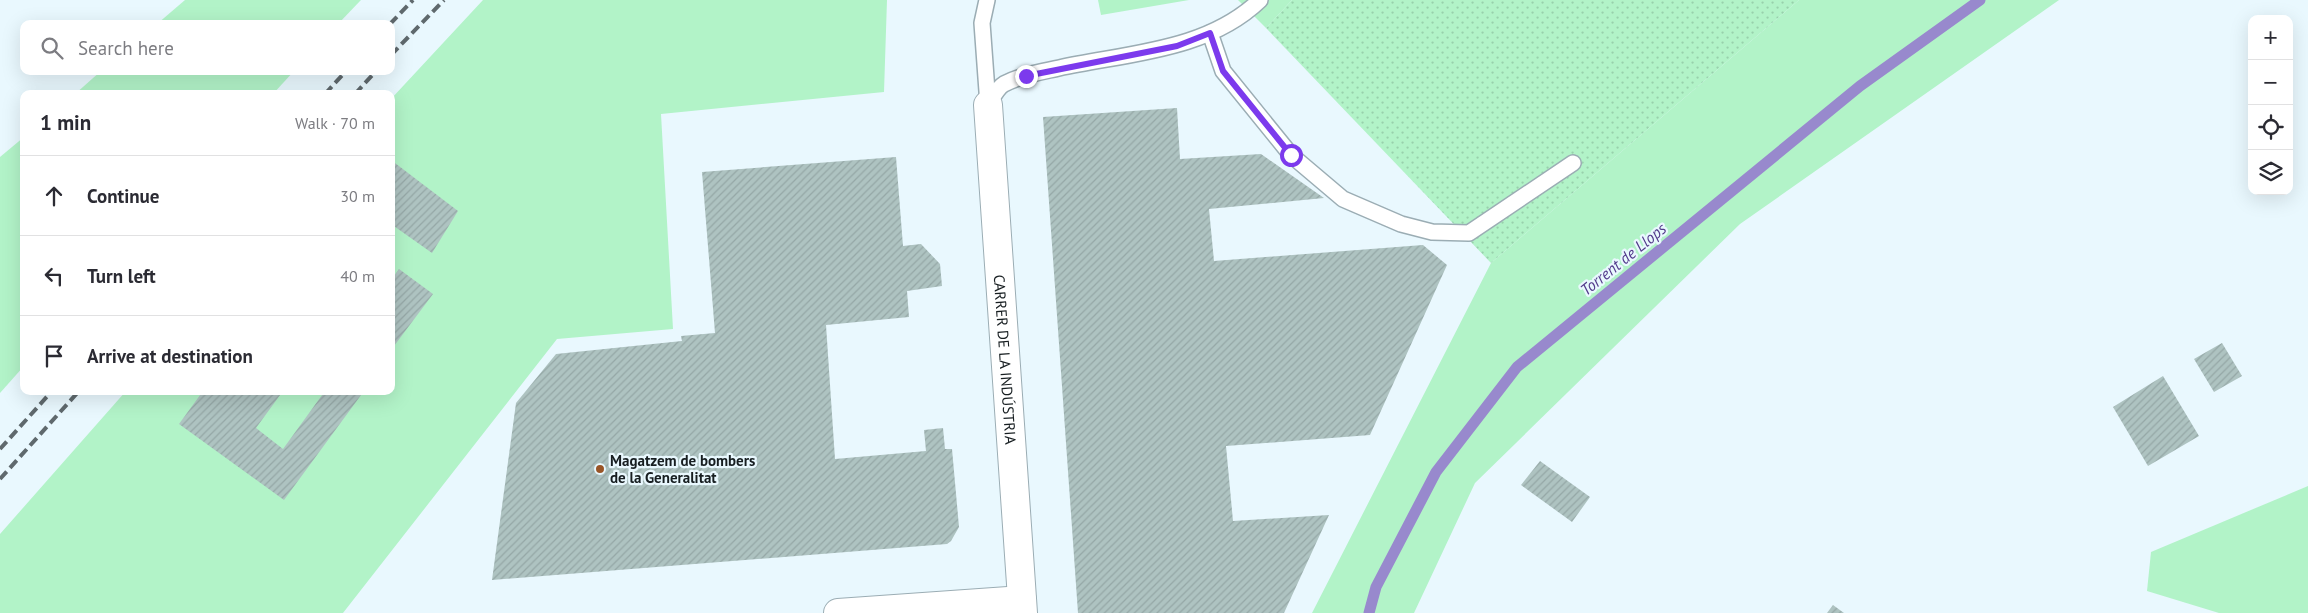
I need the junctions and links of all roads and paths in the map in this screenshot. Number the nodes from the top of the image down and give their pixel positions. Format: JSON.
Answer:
{"nodes":[{"id":1,"x":987,"y":0,"type":"edge"},
{"id":2,"x":1260,"y":0,"type":"edge"},
{"id":3,"x":1210,"y":33,"type":"junction"},
{"id":4,"x":988,"y":105,"type":"junction"},
{"id":5,"x":1572,"y":163,"type":"dead end"},
{"id":6,"x":1022,"y":607,"type":"edge"},
{"id":7,"x":838,"y":613,"type":"edge"}],
"edges":[{"from":1,"to":4,"type":"lane"},
{"from":2,"to":3,"type":"lane"},
{"from":3,"to":4,"type":"lane"},
{"from":3,"to":5,"type":"lane"},
{"from":4,"to":6,"type":"street","name":"CARRER DE LA INDÚSTRIA"},
{"from":6,"to":7,"type":"street"}]}
